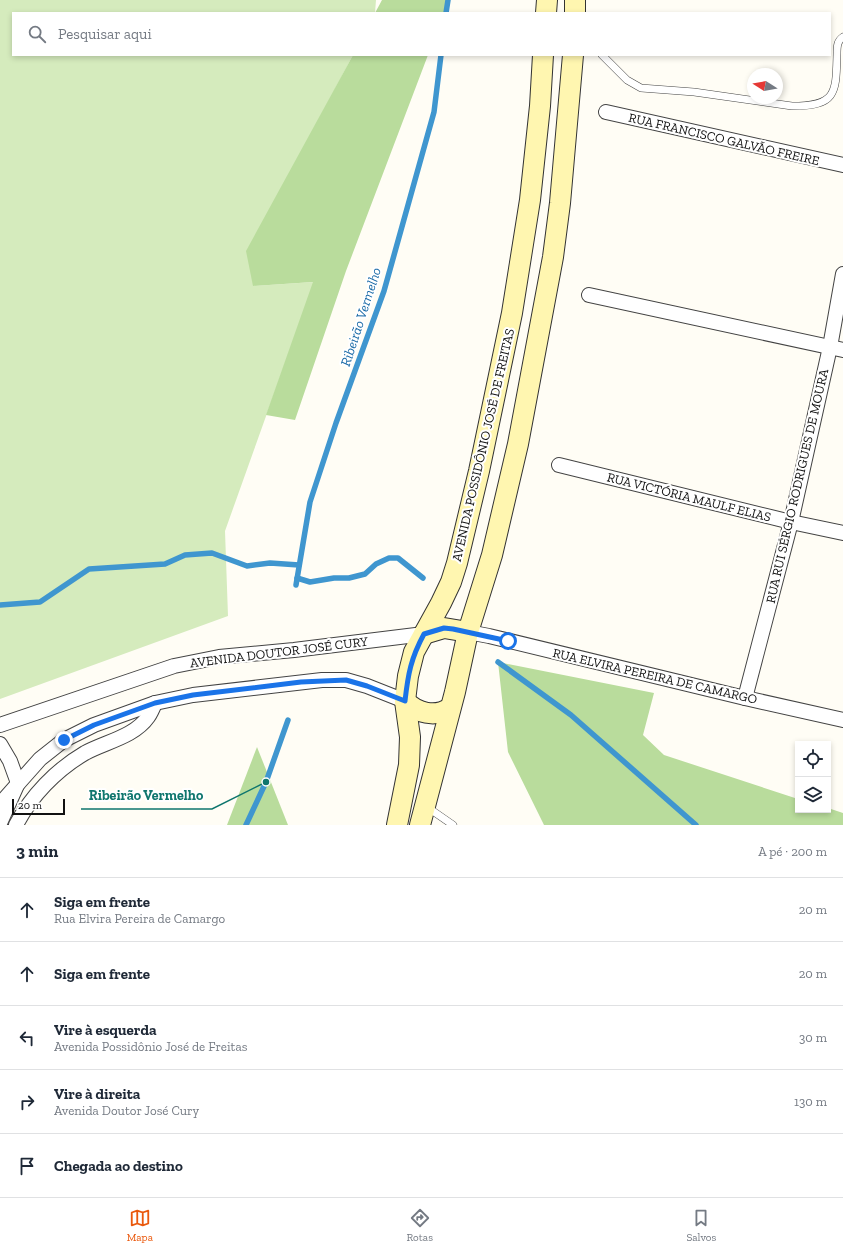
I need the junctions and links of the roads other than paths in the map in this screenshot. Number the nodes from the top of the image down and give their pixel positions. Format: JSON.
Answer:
{"nodes":[{"id":1,"x":546,"y":0,"type":"edge"},
{"id":2,"x":576,"y":0,"type":"edge"},
{"id":3,"x":546,"y":12,"type":"edge"},
{"id":4,"x":575,"y":12,"type":"edge"},
{"id":5,"x":843,"y":37,"type":"edge"},
{"id":6,"x":543,"y":56,"type":"edge"},
{"id":7,"x":573,"y":56,"type":"edge"},
{"id":8,"x":603,"y":56,"type":"edge"},
{"id":9,"x":606,"y":112,"type":"dead end"},
{"id":10,"x":843,"y":165,"type":"edge"},
{"id":11,"x":843,"y":274,"type":"edge"},
{"id":12,"x":589,"y":295,"type":"dead end"},
{"id":13,"x":836,"y":349,"type":"edge"},
{"id":14,"x":559,"y":465,"type":"dead end"},
{"id":15,"x":791,"y":522,"type":"junction"},
{"id":16,"x":843,"y":532,"type":"edge"},
{"id":17,"x":468,"y":632,"type":"junction"},
{"id":18,"x":424,"y":634,"type":"junction"},
{"id":19,"x":746,"y":698,"type":"junction"},
{"id":20,"x":405,"y":701,"type":"junction"},
{"id":21,"x":155,"y":703,"type":"junction"},
{"id":22,"x":450,"y":708,"type":"junction"},
{"id":23,"x":843,"y":720,"type":"edge"},
{"id":24,"x":0,"y":725,"type":"edge"},
{"id":25,"x":0,"y":744,"type":"edge"},
{"id":26,"x":18,"y":783,"type":"junction"},
{"id":27,"x":0,"y":804,"type":"edge"},
{"id":28,"x":425,"y":806,"type":"junction"},
{"id":29,"x":0,"y":824,"type":"edge"},
{"id":30,"x":16,"y":825,"type":"edge"},
{"id":31,"x":397,"y":825,"type":"edge"},
{"id":32,"x":420,"y":825,"type":"edge"},
{"id":33,"x":453,"y":825,"type":"edge"}],
"edges":[{"from":1,"to":3,"type":"street"},
{"from":2,"to":4,"type":"street"},
{"from":5,"to":8,"type":"lane"},
{"from":6,"to":18,"type":"street","name":"AVENIDA POSSIDÔNIO JOSÉ DE FREITAS"},
{"from":7,"to":17,"type":"street"},
{"from":9,"to":10,"type":"street","name":"RUA FRANCISCO GALVÃO FREIRE"},
{"from":11,"to":13,"type":"street","name":"RUA RUI SÉRGIO RODRIGUES DE MOURA"},
{"from":12,"to":13,"type":"street"},
{"from":13,"to":15,"type":"street","name":"RUA RUI SÉRGIO RODRIGUES DE MOURA"},
{"from":14,"to":15,"type":"street","name":"RUA VICTÓRIA MAULF ELIAS"},
{"from":15,"to":16,"type":"street","name":"RUA VICTÓRIA MAULF ELIAS"},
{"from":15,"to":19,"type":"street","name":"RUA RUI SÉRGIO RODRIGUES DE MOURA"},
{"from":17,"to":18,"type":"street"},
{"from":17,"to":19,"type":"street","name":"RUA ELVIRA PEREIRA DE CAMARGO"},
{"from":17,"to":22,"type":"street"},
{"from":18,"to":20,"type":"street","name":"AVENIDA POSSIDÔNIO JOSÉ DE FREITAS"},
{"from":18,"to":24,"type":"street","name":"AVENIDA DOUTOR JOSÉ CURY"},
{"from":19,"to":23,"type":"street","name":"RUA ELVIRA PEREIRA DE CAMARGO"},
{"from":20,"to":21,"type":"street"},
{"from":20,"to":22,"type":"street"},
{"from":20,"to":31,"type":"street","name":"AVENIDA POSSIDÔNIO JOSÉ DE FREITAS"},
{"from":21,"to":26,"type":"street"},
{"from":21,"to":30,"type":"street"},
{"from":22,"to":28,"type":"street"},
{"from":25,"to":26,"type":"street"},
{"from":26,"to":27,"type":"street"},
{"from":26,"to":29,"type":"street"},
{"from":28,"to":32,"type":"street"},
{"from":28,"to":33,"type":"lane"}]}
